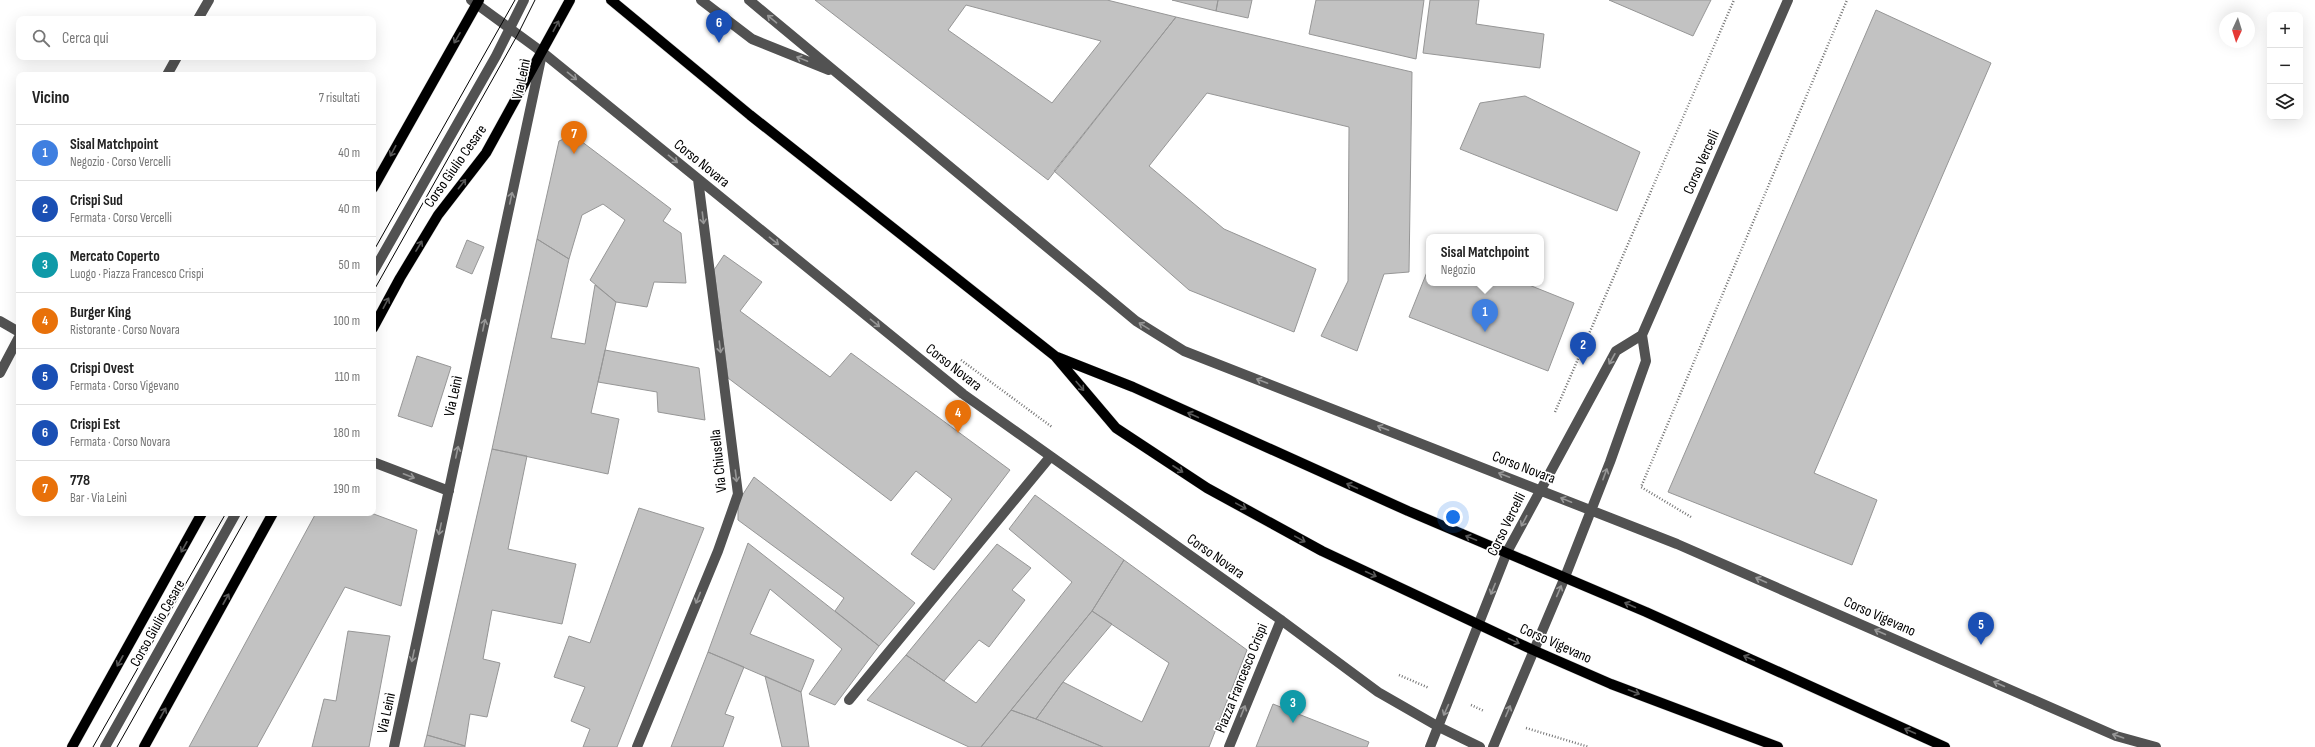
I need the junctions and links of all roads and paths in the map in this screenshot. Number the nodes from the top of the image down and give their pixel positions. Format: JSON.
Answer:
{"nodes":[{"id":1,"x":209,"y":0,"type":"edge"},
{"id":2,"x":524,"y":0,"type":"edge"},
{"id":3,"x":570,"y":0,"type":"edge"},
{"id":4,"x":611,"y":0,"type":"edge"},
{"id":5,"x":701,"y":0,"type":"edge"},
{"id":6,"x":749,"y":0,"type":"edge"},
{"id":7,"x":1734,"y":0,"type":"edge"},
{"id":8,"x":1788,"y":0,"type":"edge"},
{"id":9,"x":1847,"y":0,"type":"edge"},
{"id":10,"x":476,"y":1,"type":"edge"},
{"id":11,"x":200,"y":16,"type":"edge"},
{"id":12,"x":510,"y":28,"type":"junction"},
{"id":13,"x":542,"y":52,"type":"junction"},
{"id":14,"x":175,"y":60,"type":"edge"},
{"id":15,"x":169,"y":72,"type":"edge"},
{"id":16,"x":838,"y":74,"type":"junction"},
{"id":17,"x":698,"y":179,"type":"junction"},
{"id":18,"x":376,"y":183,"type":"edge"},
{"id":19,"x":376,"y":267,"type":"edge"},
{"id":20,"x":0,"y":321,"type":"edge"},
{"id":21,"x":376,"y":322,"type":"edge"},
{"id":22,"x":16,"y":330,"type":"edge"},
{"id":23,"x":1642,"y":335,"type":"junction"},
{"id":24,"x":16,"y":343,"type":"edge"},
{"id":25,"x":1055,"y":356,"type":"junction"},
{"id":26,"x":956,"y":357,"type":"dead end"},
{"id":27,"x":0,"y":373,"type":"edge"},
{"id":28,"x":1552,"y":420,"type":"dead end"},
{"id":29,"x":1059,"y":432,"type":"dead end"},
{"id":30,"x":1050,"y":457,"type":"junction"},
{"id":31,"x":376,"y":463,"type":"edge"},
{"id":32,"x":1540,"y":490,"type":"junction"},
{"id":33,"x":449,"y":491,"type":"junction"},
{"id":34,"x":1592,"y":510,"type":"junction"},
{"id":35,"x":200,"y":516,"type":"edge"},
{"id":36,"x":234,"y":516,"type":"edge"},
{"id":37,"x":271,"y":516,"type":"edge"},
{"id":38,"x":1691,"y":517,"type":"dead end"},
{"id":39,"x":1507,"y":552,"type":"junction"},
{"id":40,"x":1565,"y":577,"type":"junction"},
{"id":41,"x":1281,"y":620,"type":"junction"},
{"id":42,"x":1479,"y":625,"type":"junction"},
{"id":43,"x":1533,"y":650,"type":"junction"},
{"id":44,"x":1394,"y":674,"type":"dead end"},
{"id":45,"x":1452,"y":697,"type":"junction"},
{"id":46,"x":849,"y":700,"type":"dead end"},
{"id":47,"x":1505,"y":719,"type":"junction"},
{"id":48,"x":1439,"y":727,"type":"junction"},
{"id":49,"x":72,"y":747,"type":"edge"},
{"id":50,"x":106,"y":747,"type":"edge"},
{"id":51,"x":144,"y":747,"type":"edge"},
{"id":52,"x":394,"y":747,"type":"edge"},
{"id":53,"x":637,"y":747,"type":"edge"},
{"id":54,"x":1229,"y":747,"type":"edge"},
{"id":55,"x":1430,"y":747,"type":"edge"},
{"id":56,"x":1480,"y":747,"type":"edge"},
{"id":57,"x":1493,"y":747,"type":"edge"},
{"id":58,"x":1589,"y":747,"type":"edge"},
{"id":59,"x":1778,"y":747,"type":"edge"},
{"id":60,"x":1945,"y":747,"type":"edge"},
{"id":61,"x":2156,"y":747,"type":"edge"}],
"edges":[{"from":1,"to":11,"type":"street"},
{"from":2,"to":12,"type":"street","name":"Corso Giulio Cesare"},
{"from":13,"to":3,"type":"main road","name":"Corso Giulio Cesare","one_way":true},
{"from":4,"to":25,"type":"main road"},
{"from":16,"to":5,"type":"street","one_way":true},
{"from":16,"to":6,"type":"street","name":"Corso Novara","one_way":true},
{"from":7,"to":28,"type":"path"},
{"from":8,"to":23,"type":"street","name":"Corso Vercelli"},
{"from":9,"to":38,"type":"path"},
{"from":10,"to":12,"type":"street","name":"Corso Novara"},
{"from":10,"to":18,"type":"main road","one_way":true},
{"from":12,"to":13,"type":"street","name":"Corso Novara"},
{"from":12,"to":19,"type":"street","name":"Corso Giulio Cesare"},
{"from":13,"to":17,"type":"street","name":"Corso Novara","one_way":true},
{"from":21,"to":13,"type":"main road","name":"Corso Giulio Cesare","one_way":true},
{"from":33,"to":13,"type":"street","name":"Via Leinì","one_way":true},
{"from":14,"to":15,"type":"street"},
{"from":32,"to":16,"type":"street","name":"Corso Novara","one_way":true},
{"from":17,"to":30,"type":"street","name":"Corso Novara","one_way":true},
{"from":17,"to":53,"type":"street","name":"Via Chiusella","one_way":true},
{"from":20,"to":22,"type":"street"},
{"from":23,"to":32,"type":"street","name":"Corso Vercelli","one_way":true},
{"from":34,"to":23,"type":"street","one_way":true},
{"from":24,"to":27,"type":"street"},
{"from":39,"to":25,"type":"main road","one_way":true},
{"from":25,"to":42,"type":"main road","one_way":true},
{"from":26,"to":29,"type":"path"},
{"from":30,"to":41,"type":"street","name":"Corso Novara"},
{"from":30,"to":46,"type":"street"},
{"from":31,"to":33,"type":"street","one_way":true},
{"from":34,"to":32,"type":"street","name":"Corso Novara","one_way":true},
{"from":32,"to":39,"type":"street","name":"Corso Vercelli","one_way":true},
{"from":33,"to":52,"type":"street","name":"Via Leinì","one_way":true},
{"from":34,"to":40,"type":"street"},
{"from":61,"to":34,"type":"street","name":"Corso Vigevano","one_way":true},
{"from":35,"to":49,"type":"main road","name":"Corso Giulio Cesare","one_way":true},
{"from":36,"to":50,"type":"street","name":"Corso Giulio Cesare"},
{"from":51,"to":37,"type":"main road","one_way":true},
{"from":39,"to":40,"type":"main road"},
{"from":39,"to":42,"type":"street","name":"Corso Vercelli","one_way":true},
{"from":43,"to":40,"type":"street","one_way":true},
{"from":60,"to":40,"type":"main road","one_way":true},
{"from":41,"to":48,"type":"street","name":"Corso Novara"},
{"from":54,"to":41,"type":"street","name":"Piazza Francesco Crispi","one_way":true},
{"from":42,"to":43,"type":"main road","name":"Corso Vigevano","one_way":true},
{"from":42,"to":45,"type":"street","name":"Corso Vercelli"},
{"from":47,"to":43,"type":"street","one_way":true},
{"from":43,"to":59,"type":"main road","name":"Corso Vigevano","one_way":true},
{"from":44,"to":45,"type":"path"},
{"from":45,"to":47,"type":"path"},
{"from":45,"to":48,"type":"street","name":"Corso Vercelli","one_way":true},
{"from":47,"to":57,"type":"street"},
{"from":47,"to":58,"type":"path"},
{"from":48,"to":55,"type":"street","name":"Corso Vercelli"},
{"from":48,"to":56,"type":"street"}]}
